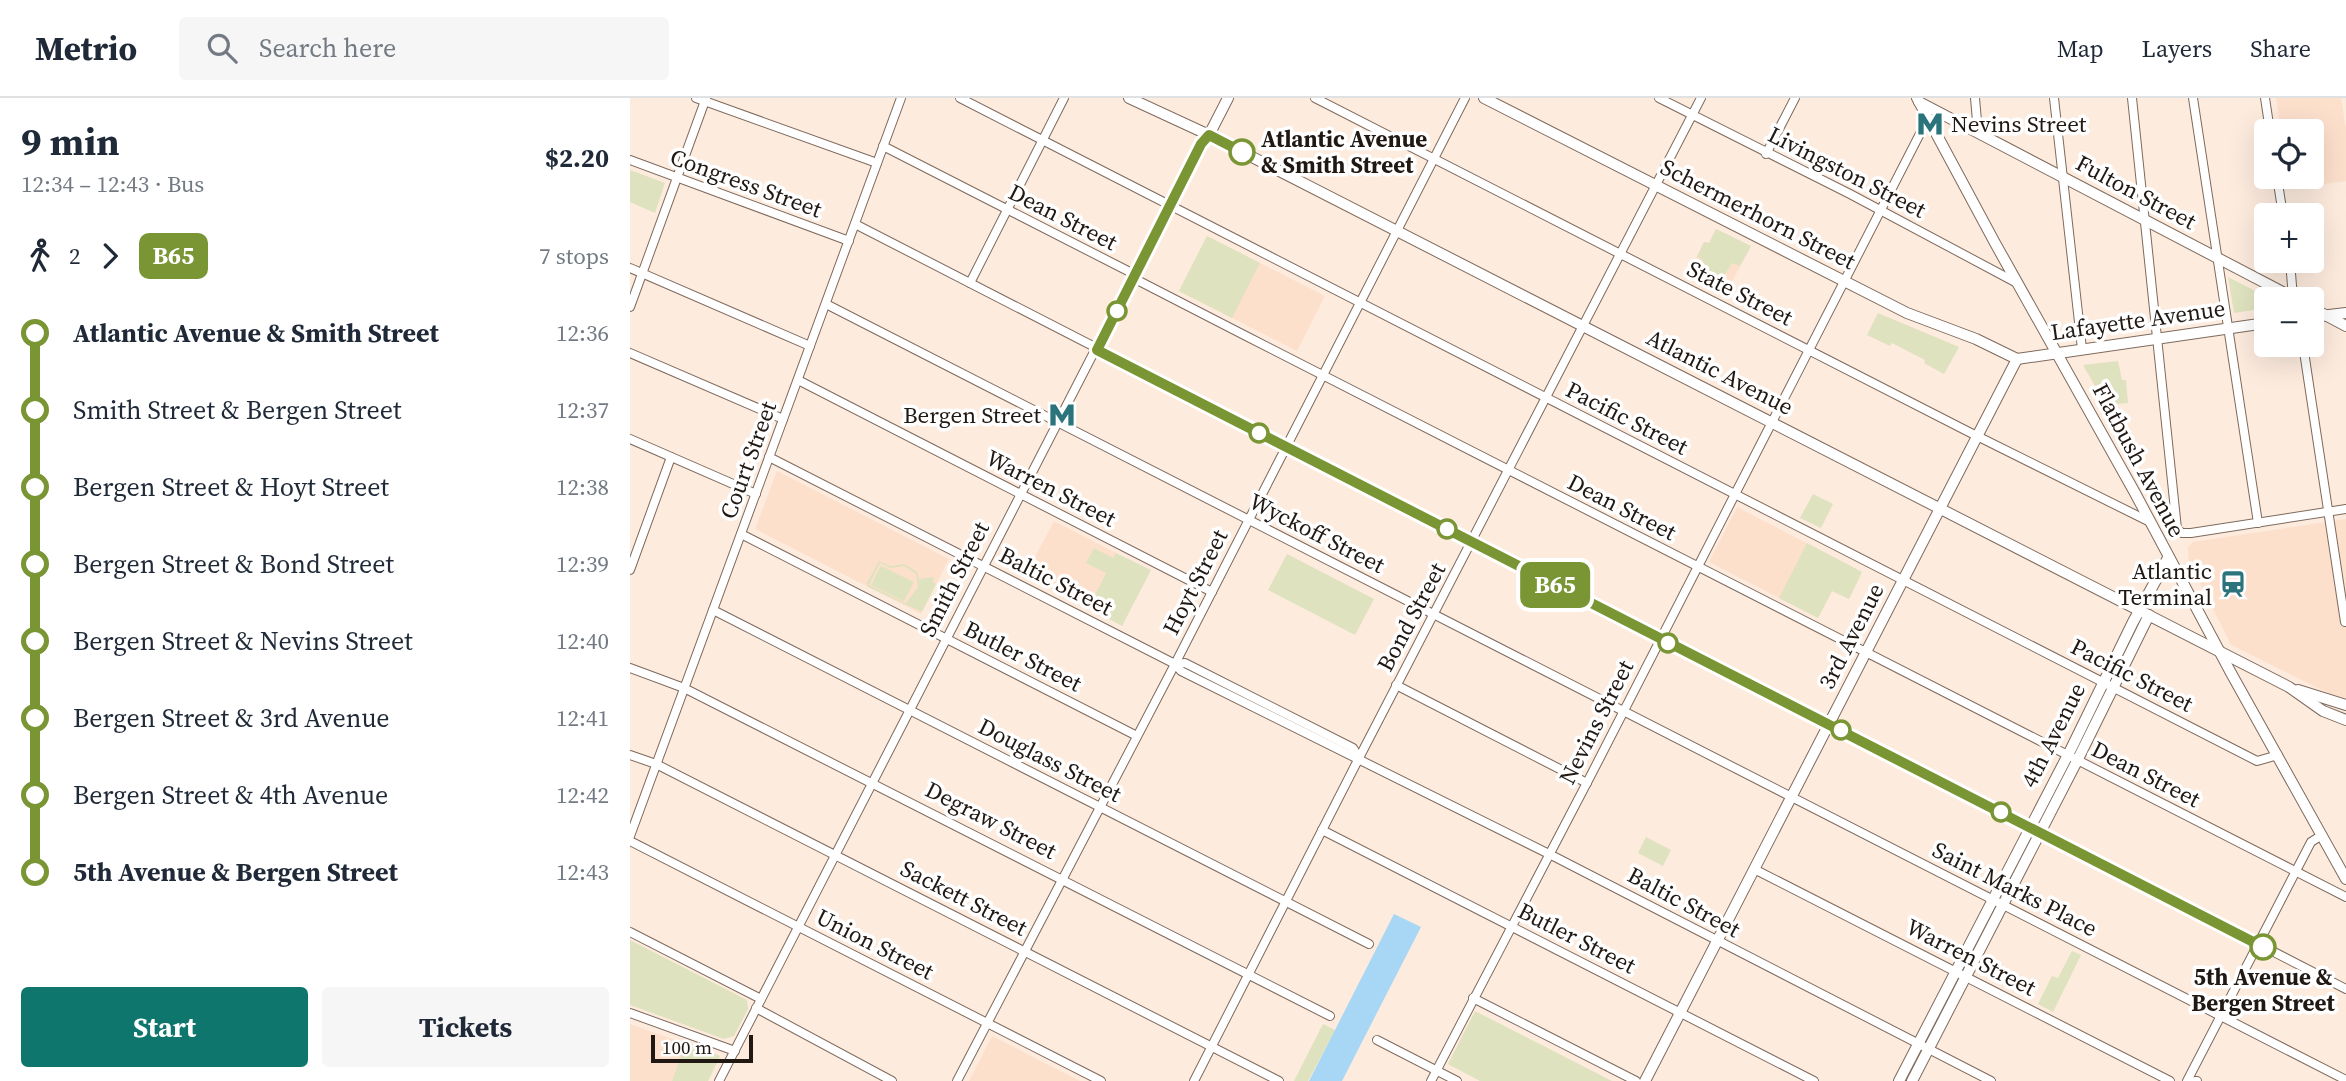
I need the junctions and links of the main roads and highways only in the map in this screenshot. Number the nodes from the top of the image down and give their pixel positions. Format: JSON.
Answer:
{"nodes":[{"id":1,"x":1129,"y":98,"type":"edge"},
{"id":2,"x":1228,"y":98,"type":"edge"},
{"id":3,"x":1484,"y":98,"type":"edge"},
{"id":4,"x":1916,"y":99,"type":"edge"},
{"id":5,"x":1209,"y":135,"type":"junction"},
{"id":6,"x":2271,"y":287,"type":"edge"},
{"id":7,"x":2346,"y":313,"type":"edge"},
{"id":8,"x":2326,"y":316,"type":"joint"},
{"id":9,"x":2254,"y":325,"type":"edge"},
{"id":10,"x":2346,"y":326,"type":"edge"},
{"id":11,"x":2056,"y":353,"type":"junction"},
{"id":12,"x":2017,"y":359,"type":"junction"},
{"id":13,"x":1940,"y":509,"type":"junction"},
{"id":14,"x":2168,"y":558,"type":"junction"},
{"id":15,"x":2144,"y":613,"type":"junction"},
{"id":16,"x":2219,"y":652,"type":"junction"},
{"id":17,"x":2289,"y":687,"type":"junction"},
{"id":18,"x":2346,"y":705,"type":"edge"},
{"id":19,"x":2346,"y":720,"type":"edge"},
{"id":20,"x":2346,"y":879,"type":"edge"},
{"id":21,"x":1923,"y":1046,"type":"junction"},
{"id":22,"x":1645,"y":1081,"type":"edge"},
{"id":23,"x":1899,"y":1081,"type":"edge"},
{"id":24,"x":1912,"y":1081,"type":"edge"}],
"edges":[{"from":1,"to":5,"type":"main road","name":"Atlantic Avenue"},
{"from":2,"to":5,"type":"main road","name":"Smith Street"},
{"from":3,"to":12,"type":"main road","name":"Schermerhorn Street"},
{"from":4,"to":6,"type":"main road","name":"Fulton Street"},
{"from":4,"to":11,"type":"main road","name":"Flatbush Avenue"},
{"from":5,"to":13,"type":"main road","name":"Atlantic Avenue"},
{"from":7,"to":8,"type":"main road"},
{"from":8,"to":10,"type":"main road"},
{"from":9,"to":11,"type":"main road","name":"Lafayette Avenue"},
{"from":11,"to":12,"type":"main road","name":"Lafayette Avenue"},
{"from":11,"to":14,"type":"main road","name":"Flatbush Avenue"},
{"from":12,"to":13,"type":"main road","name":"3rd Avenue"},
{"from":13,"to":15,"type":"main road","name":"Atlantic Avenue"},
{"from":13,"to":22,"type":"main road","name":"3rd Avenue"},
{"from":14,"to":15,"type":"main road","name":"4th Avenue"},
{"from":14,"to":16,"type":"main road","name":"Flatbush Avenue"},
{"from":15,"to":16,"type":"main road","name":"Atlantic Avenue"},
{"from":15,"to":21,"type":"main road","name":"4th Avenue"},
{"from":16,"to":17,"type":"main road","name":"Atlantic Avenue"},
{"from":16,"to":20,"type":"main road","name":"Flatbush Avenue"},
{"from":17,"to":18,"type":"main road","name":"Atlantic Avenue"},
{"from":17,"to":19,"type":"main road","name":"Atlantic Avenue"},
{"from":21,"to":23,"type":"main road","name":"4th Avenue"},
{"from":21,"to":24,"type":"main road","name":"4th Avenue"}]}
